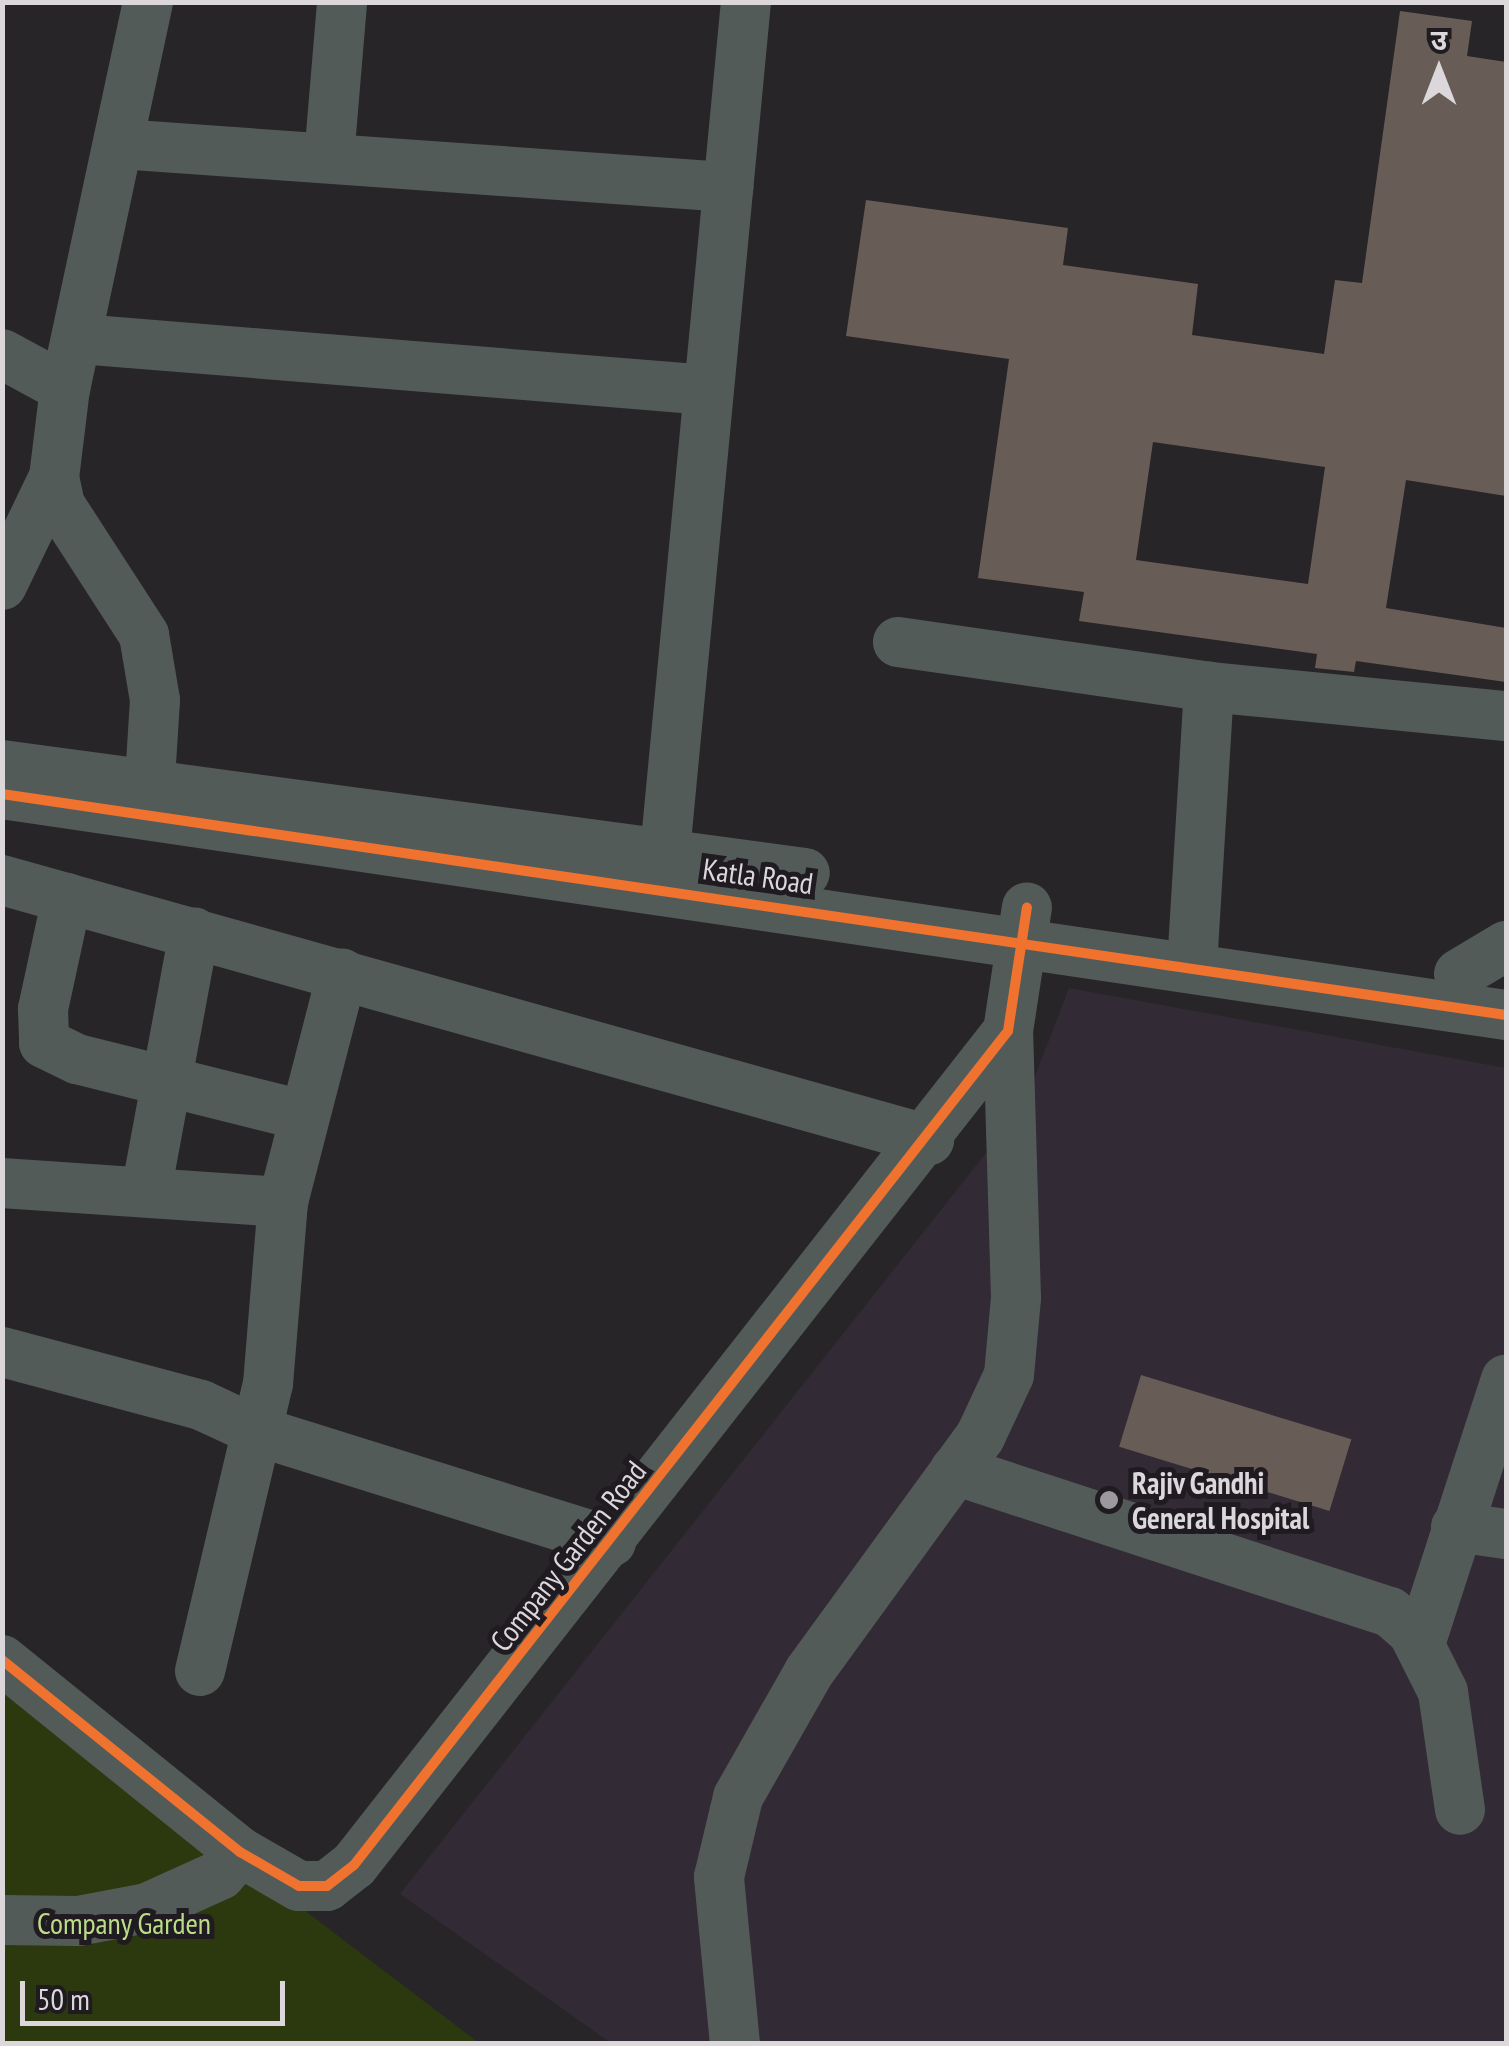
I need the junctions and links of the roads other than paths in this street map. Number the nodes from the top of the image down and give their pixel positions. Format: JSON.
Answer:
{"nodes":[{"id":1,"x":148,"y":2,"type":"edge"},
{"id":2,"x":342,"y":2,"type":"edge"},
{"id":3,"x":746,"y":2,"type":"edge"},
{"id":4,"x":120,"y":144,"type":"junction"},
{"id":5,"x":329,"y":158,"type":"junction"},
{"id":6,"x":728,"y":187,"type":"junction"},
{"id":7,"x":80,"y":339,"type":"junction"},
{"id":8,"x":2,"y":354,"type":"edge"},
{"id":9,"x":64,"y":388,"type":"junction"},
{"id":10,"x":708,"y":390,"type":"junction"},
{"id":11,"x":54,"y":477,"type":"junction"},
{"id":12,"x":2,"y":585,"type":"edge"},
{"id":13,"x":898,"y":642,"type":"dead end"},
{"id":14,"x":1210,"y":687,"type":"junction"},
{"id":15,"x":1506,"y":716,"type":"edge"},
{"id":16,"x":2,"y":765,"type":"edge"},
{"id":17,"x":150,"y":780,"type":"junction"},
{"id":18,"x":2,"y":794,"type":"edge"},
{"id":19,"x":205,"y":807,"type":"junction"},
{"id":20,"x":686,"y":867,"type":"junction"},
{"id":21,"x":4,"y":886,"type":"edge"},
{"id":22,"x":67,"y":898,"type":"junction"},
{"id":23,"x":1025,"y":923,"type":"junction"},
{"id":24,"x":194,"y":932,"type":"junction"},
{"id":25,"x":1506,"y":946,"type":"edge"},
{"id":26,"x":1194,"y":949,"type":"junction"},
{"id":27,"x":342,"y":974,"type":"junction"},
{"id":28,"x":1483,"y":977,"type":"edge"},
{"id":29,"x":1506,"y":1016,"type":"edge"},
{"id":30,"x":1008,"y":1031,"type":"junction"},
{"id":31,"x":167,"y":1081,"type":"junction"},
{"id":32,"x":302,"y":1115,"type":"junction"},
{"id":33,"x":929,"y":1140,"type":"junction"},
{"id":34,"x":2,"y":1182,"type":"edge"},
{"id":35,"x":146,"y":1192,"type":"junction"},
{"id":36,"x":283,"y":1202,"type":"junction"},
{"id":37,"x":2,"y":1352,"type":"edge"},
{"id":38,"x":2,"y":1374,"type":"edge"},
{"id":39,"x":1506,"y":1380,"type":"edge"},
{"id":40,"x":258,"y":1431,"type":"junction"},
{"id":41,"x":955,"y":1470,"type":"junction"},
{"id":42,"x":1456,"y":1526,"type":"junction"},
{"id":43,"x":1506,"y":1534,"type":"edge"},
{"id":44,"x":611,"y":1542,"type":"junction"},
{"id":45,"x":1420,"y":1644,"type":"junction"},
{"id":46,"x":2,"y":1660,"type":"edge"},
{"id":47,"x":200,"y":1671,"type":"dead end"},
{"id":48,"x":1460,"y":1810,"type":"dead end"},
{"id":49,"x":240,"y":1852,"type":"junction"},
{"id":50,"x":2,"y":1920,"type":"edge"},
{"id":51,"x":735,"y":2044,"type":"edge"}],
"edges":[{"from":1,"to":4,"type":"street"},
{"from":2,"to":5,"type":"street"},
{"from":3,"to":6,"type":"street"},
{"from":4,"to":5,"type":"street"},
{"from":4,"to":7,"type":"street"},
{"from":5,"to":6,"type":"street"},
{"from":6,"to":10,"type":"street"},
{"from":7,"to":9,"type":"street"},
{"from":7,"to":10,"type":"street"},
{"from":8,"to":9,"type":"street"},
{"from":9,"to":11,"type":"street"},
{"from":10,"to":20,"type":"street"},
{"from":11,"to":12,"type":"street"},
{"from":11,"to":17,"type":"street"},
{"from":13,"to":14,"type":"street"},
{"from":14,"to":15,"type":"street"},
{"from":14,"to":26,"type":"street"},
{"from":16,"to":17,"type":"street","name":"Katla Road"},
{"from":17,"to":19,"type":"street","name":"Katla Road"},
{"from":18,"to":19,"type":"street","name":"Katla Road"},
{"from":19,"to":20,"type":"street","name":"Katla Road"},
{"from":20,"to":23,"type":"street","name":"Katla Road"},
{"from":21,"to":22,"type":"street"},
{"from":22,"to":24,"type":"street"},
{"from":22,"to":31,"type":"street"},
{"from":23,"to":26,"type":"street","name":"Katla Road"},
{"from":23,"to":30,"type":"street","name":"Company Garden Road"},
{"from":24,"to":27,"type":"street"},
{"from":24,"to":31,"type":"street"},
{"from":25,"to":28,"type":"street"},
{"from":26,"to":28,"type":"street","name":"Katla Road"},
{"from":26,"to":29,"type":"street","name":"Katla Road"},
{"from":27,"to":32,"type":"street"},
{"from":27,"to":33,"type":"street"},
{"from":30,"to":33,"type":"street","name":"Company Garden Road"},
{"from":30,"to":41,"type":"street"},
{"from":31,"to":32,"type":"street"},
{"from":31,"to":35,"type":"street"},
{"from":32,"to":36,"type":"street"},
{"from":33,"to":44,"type":"street","name":"Company Garden Road"},
{"from":34,"to":35,"type":"street"},
{"from":35,"to":36,"type":"street"},
{"from":36,"to":40,"type":"street"},
{"from":37,"to":40,"type":"street"},
{"from":38,"to":40,"type":"street"},
{"from":39,"to":42,"type":"street"},
{"from":40,"to":44,"type":"street"},
{"from":40,"to":47,"type":"street"},
{"from":41,"to":45,"type":"street"},
{"from":41,"to":51,"type":"street"},
{"from":42,"to":43,"type":"street"},
{"from":42,"to":45,"type":"street"},
{"from":44,"to":49,"type":"street","name":"Company Garden Road"},
{"from":45,"to":48,"type":"street"},
{"from":46,"to":49,"type":"street","name":"Company Garden Road"},
{"from":49,"to":50,"type":"street"}]}
